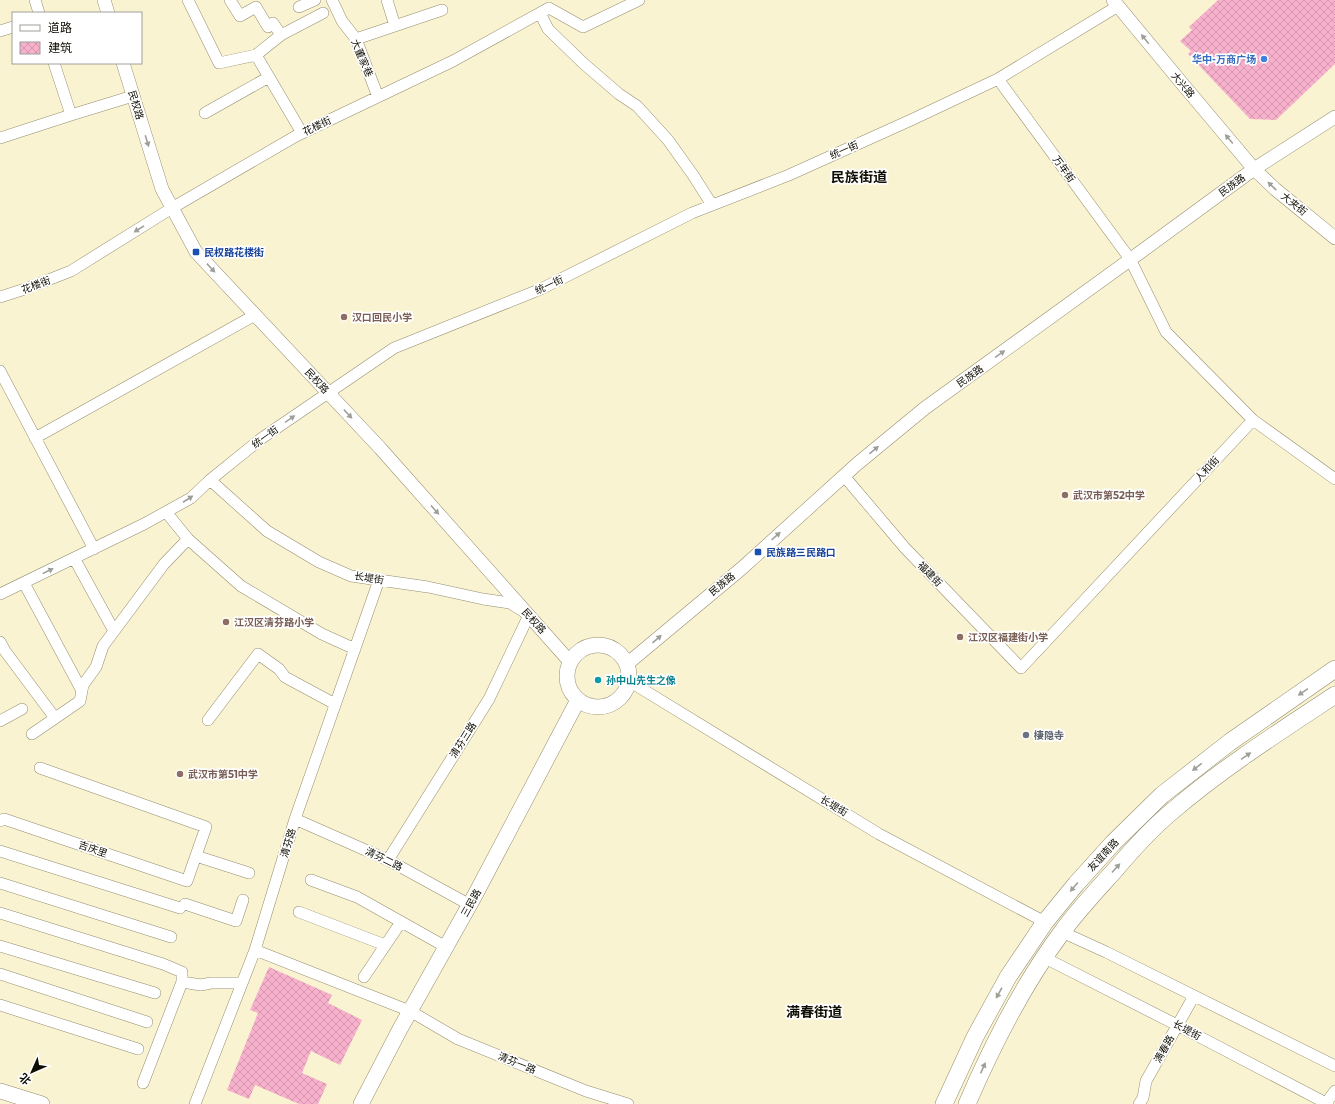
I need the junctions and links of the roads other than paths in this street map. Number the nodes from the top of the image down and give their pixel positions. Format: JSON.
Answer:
{"nodes":[{"id":1,"x":35,"y":0,"type":"edge"},
{"id":2,"x":104,"y":0,"type":"edge"},
{"id":3,"x":188,"y":0,"type":"edge"},
{"id":4,"x":230,"y":0,"type":"edge"},
{"id":5,"x":315,"y":0,"type":"edge"},
{"id":6,"x":332,"y":0,"type":"edge"},
{"id":7,"x":387,"y":0,"type":"edge"},
{"id":8,"x":639,"y":0,"type":"edge"},
{"id":9,"x":1115,"y":3,"type":"edge"},
{"id":10,"x":545,"y":7,"type":"edge"},
{"id":11,"x":442,"y":10,"type":"dead end"},
{"id":12,"x":39,"y":12,"type":"edge"},
{"id":13,"x":108,"y":12,"type":"edge"},
{"id":14,"x":323,"y":13,"type":"dead end"},
{"id":15,"x":308,"y":21,"type":"junction"},
{"id":16,"x":395,"y":26,"type":"junction"},
{"id":17,"x":12,"y":27,"type":"edge"},
{"id":18,"x":0,"y":32,"type":"edge"},
{"id":19,"x":281,"y":35,"type":"junction"},
{"id":20,"x":356,"y":40,"type":"junction"},
{"id":21,"x":256,"y":55,"type":"junction"},
{"id":22,"x":54,"y":64,"type":"edge"},
{"id":23,"x":123,"y":64,"type":"edge"},
{"id":24,"x":269,"y":77,"type":"junction"},
{"id":25,"x":998,"y":79,"type":"junction"},
{"id":26,"x":134,"y":96,"type":"junction"},
{"id":27,"x":378,"y":96,"type":"junction"},
{"id":28,"x":205,"y":113,"type":"dead end"},
{"id":29,"x":71,"y":115,"type":"junction"},
{"id":30,"x":1335,"y":117,"type":"edge"},
{"id":31,"x":302,"y":133,"type":"junction"},
{"id":32,"x":0,"y":138,"type":"edge"},
{"id":33,"x":1254,"y":169,"type":"junction"},
{"id":34,"x":712,"y":205,"type":"junction"},
{"id":35,"x":172,"y":208,"type":"junction"},
{"id":36,"x":1335,"y":238,"type":"edge"},
{"id":37,"x":1130,"y":259,"type":"junction"},
{"id":38,"x":0,"y":297,"type":"edge"},
{"id":39,"x":255,"y":315,"type":"junction"},
{"id":40,"x":0,"y":371,"type":"edge"},
{"id":41,"x":329,"y":394,"type":"junction"},
{"id":42,"x":1253,"y":420,"type":"junction"},
{"id":43,"x":35,"y":438,"type":"junction"},
{"id":44,"x":844,"y":476,"type":"junction"},
{"id":45,"x":1335,"y":479,"type":"edge"},
{"id":46,"x":210,"y":480,"type":"junction"},
{"id":47,"x":166,"y":512,"type":"junction"},
{"id":48,"x":188,"y":539,"type":"junction"},
{"id":49,"x":94,"y":549,"type":"junction"},
{"id":50,"x":74,"y":558,"type":"junction"},
{"id":51,"x":379,"y":580,"type":"junction"},
{"id":52,"x":24,"y":583,"type":"junction"},
{"id":53,"x":0,"y":594,"type":"edge"},
{"id":54,"x":529,"y":615,"type":"junction"},
{"id":55,"x":114,"y":631,"type":"junction"},
{"id":56,"x":0,"y":642,"type":"edge"},
{"id":57,"x":355,"y":649,"type":"junction"},
{"id":58,"x":571,"y":663,"type":"junction"},
{"id":59,"x":627,"y":664,"type":"junction"},
{"id":60,"x":1021,"y":668,"type":"joint"},
{"id":61,"x":1335,"y":669,"type":"edge"},
{"id":62,"x":629,"y":681,"type":"junction"},
{"id":63,"x":82,"y":691,"type":"junction"},
{"id":64,"x":1335,"y":695,"type":"edge"},
{"id":65,"x":578,"y":700,"type":"junction"},
{"id":66,"x":335,"y":704,"type":"junction"},
{"id":67,"x":22,"y":709,"type":"dead end"},
{"id":68,"x":55,"y":718,"type":"junction"},
{"id":69,"x":208,"y":720,"type":"dead end"},
{"id":70,"x":0,"y":721,"type":"edge"},
{"id":71,"x":32,"y":734,"type":"dead end"},
{"id":72,"x":40,"y":768,"type":"dead end"},
{"id":73,"x":295,"y":819,"type":"junction"},
{"id":74,"x":0,"y":821,"type":"edge"},
{"id":75,"x":0,"y":851,"type":"edge"},
{"id":76,"x":196,"y":856,"type":"junction"},
{"id":77,"x":388,"y":860,"type":"junction"},
{"id":78,"x":249,"y":873,"type":"dead end"},
{"id":79,"x":311,"y":880,"type":"dead end"},
{"id":80,"x":0,"y":883,"type":"edge"},
{"id":81,"x":243,"y":900,"type":"dead end"},
{"id":82,"x":470,"y":905,"type":"junction"},
{"id":83,"x":0,"y":912,"type":"edge"},
{"id":84,"x":299,"y":912,"type":"dead end"},
{"id":85,"x":401,"y":922,"type":"junction"},
{"id":86,"x":1045,"y":922,"type":"junction"},
{"id":87,"x":1062,"y":932,"type":"junction"},
{"id":88,"x":171,"y":937,"type":"dead end"},
{"id":89,"x":385,"y":945,"type":"junction"},
{"id":90,"x":0,"y":946,"type":"edge"},
{"id":91,"x":446,"y":947,"type":"junction"},
{"id":92,"x":255,"y":950,"type":"junction"},
{"id":93,"x":1045,"y":958,"type":"junction"},
{"id":94,"x":0,"y":974,"type":"edge"},
{"id":95,"x":364,"y":977,"type":"dead end"},
{"id":96,"x":182,"y":982,"type":"junction"},
{"id":97,"x":242,"y":983,"type":"junction"},
{"id":98,"x":155,"y":993,"type":"dead end"},
{"id":99,"x":1194,"y":996,"type":"junction"},
{"id":100,"x":0,"y":1005,"type":"edge"},
{"id":101,"x":410,"y":1011,"type":"junction"},
{"id":102,"x":147,"y":1022,"type":"dead end"},
{"id":103,"x":1178,"y":1025,"type":"junction"},
{"id":104,"x":138,"y":1049,"type":"dead end"},
{"id":105,"x":1335,"y":1066,"type":"edge"},
{"id":106,"x":143,"y":1083,"type":"dead end"},
{"id":107,"x":0,"y":1091,"type":"edge"},
{"id":108,"x":1335,"y":1091,"type":"edge"},
{"id":109,"x":37,"y":1103,"type":"edge"},
{"id":110,"x":195,"y":1104,"type":"edge"},
{"id":111,"x":361,"y":1104,"type":"edge"},
{"id":112,"x":628,"y":1104,"type":"edge"},
{"id":113,"x":944,"y":1104,"type":"edge"},
{"id":114,"x":967,"y":1104,"type":"edge"},
{"id":115,"x":1139,"y":1104,"type":"edge"},
{"id":116,"x":1327,"y":1104,"type":"edge"}],
"edges":[{"from":1,"to":12,"type":"street"},
{"from":2,"to":13,"type":"street"},
{"from":3,"to":21,"type":"street"},
{"from":4,"to":19,"type":"street"},
{"from":5,"to":15,"type":"street"},
{"from":6,"to":20,"type":"street","name":"大董家巷"},
{"from":7,"to":16,"type":"street"},
{"from":8,"to":10,"type":"street"},
{"from":9,"to":25,"type":"street","name":"统一街"},
{"from":33,"to":9,"type":"street","name":"大兴路","one_way":true},
{"from":10,"to":27,"type":"street","name":"花楼街"},
{"from":10,"to":34,"type":"street"},
{"from":11,"to":16,"type":"street"},
{"from":14,"to":15,"type":"street"},
{"from":15,"to":19,"type":"street"},
{"from":16,"to":20,"type":"street"},
{"from":17,"to":18,"type":"street"},
{"from":19,"to":21,"type":"street"},
{"from":20,"to":27,"type":"street","name":"大董家巷"},
{"from":21,"to":24,"type":"street"},
{"from":22,"to":29,"type":"street"},
{"from":23,"to":26,"type":"street","name":"民权路"},
{"from":24,"to":28,"type":"street"},
{"from":24,"to":31,"type":"street"},
{"from":25,"to":34,"type":"street","name":"统一街"},
{"from":25,"to":37,"type":"street","name":"万年街"},
{"from":26,"to":29,"type":"street"},
{"from":26,"to":35,"type":"street","name":"民权路","one_way":true},
{"from":27,"to":31,"type":"street","name":"花楼街"},
{"from":29,"to":32,"type":"street"},
{"from":30,"to":33,"type":"street","name":"民族路"},
{"from":31,"to":35,"type":"street","name":"花楼街"},
{"from":36,"to":33,"type":"street","name":"大夹街","one_way":true},
{"from":33,"to":37,"type":"street","name":"民族路"},
{"from":34,"to":41,"type":"street","name":"统一街"},
{"from":35,"to":38,"type":"street","name":"花楼街","one_way":true},
{"from":35,"to":39,"type":"street","name":"民权路","one_way":true},
{"from":37,"to":42,"type":"street"},
{"from":44,"to":37,"type":"street","name":"民族路","one_way":true},
{"from":39,"to":41,"type":"street","name":"民权路"},
{"from":39,"to":43,"type":"street"},
{"from":40,"to":43,"type":"street"},
{"from":46,"to":41,"type":"street","name":"统一街","one_way":true},
{"from":41,"to":54,"type":"street","name":"民权路","one_way":true},
{"from":42,"to":45,"type":"street"},
{"from":42,"to":60,"type":"street","name":"人和街"},
{"from":43,"to":49,"type":"street"},
{"from":59,"to":44,"type":"street","name":"民族路","one_way":true},
{"from":44,"to":60,"type":"street","name":"福建街"},
{"from":47,"to":46,"type":"street","name":"统一街","one_way":true},
{"from":46,"to":51,"type":"street","name":"长堤街"},
{"from":47,"to":48,"type":"street"},
{"from":47,"to":49,"type":"street","name":"统一街"},
{"from":48,"to":55,"type":"street"},
{"from":48,"to":57,"type":"street"},
{"from":49,"to":50,"type":"street","name":"统一街"},
{"from":52,"to":50,"type":"street","name":"统一街","one_way":true},
{"from":50,"to":55,"type":"street"},
{"from":51,"to":54,"type":"street","name":"长堤街"},
{"from":51,"to":57,"type":"street","name":"清芬路"},
{"from":52,"to":53,"type":"street","name":"统一街"},
{"from":52,"to":63,"type":"street"},
{"from":54,"to":58,"type":"street","name":"民权路"},
{"from":54,"to":77,"type":"street","name":"清芬三路"},
{"from":55,"to":63,"type":"street"},
{"from":56,"to":68,"type":"street"},
{"from":57,"to":66,"type":"street","name":"清芬路"},
{"from":58,"to":59,"type":"main road"},
{"from":58,"to":65,"type":"main road"},
{"from":59,"to":62,"type":"main road"},
{"from":61,"to":86,"type":"main road","name":"友谊南路","one_way":true},
{"from":62,"to":65,"type":"main road"},
{"from":62,"to":86,"type":"street","name":"长堤街"},
{"from":63,"to":68,"type":"street"},
{"from":87,"to":64,"type":"main road","name":"友谊南路","one_way":true},
{"from":65,"to":82,"type":"main road","name":"三民路"},
{"from":66,"to":69,"type":"street"},
{"from":66,"to":73,"type":"street","name":"清芬路"},
{"from":67,"to":70,"type":"street"},
{"from":68,"to":71,"type":"street"},
{"from":72,"to":76,"type":"street"},
{"from":73,"to":77,"type":"street","name":"清芬二路"},
{"from":73,"to":92,"type":"street","name":"清芬路"},
{"from":74,"to":76,"type":"street","name":"吉庆里"},
{"from":75,"to":81,"type":"street"},
{"from":76,"to":78,"type":"street"},
{"from":77,"to":82,"type":"street","name":"清芬二路"},
{"from":79,"to":85,"type":"street"},
{"from":80,"to":88,"type":"street"},
{"from":82,"to":91,"type":"main road","name":"三民路"},
{"from":83,"to":96,"type":"street"},
{"from":84,"to":89,"type":"street"},
{"from":85,"to":89,"type":"street"},
{"from":85,"to":91,"type":"street"},
{"from":86,"to":113,"type":"main road","name":"友谊南路","one_way":true},
{"from":87,"to":93,"type":"main road","name":"友谊南路"},
{"from":87,"to":99,"type":"street"},
{"from":89,"to":95,"type":"street"},
{"from":90,"to":98,"type":"street"},
{"from":91,"to":101,"type":"main road","name":"三民路"},
{"from":92,"to":97,"type":"street","name":"清芬路"},
{"from":92,"to":101,"type":"street","name":"清芬一路"},
{"from":93,"to":103,"type":"street","name":"长堤街"},
{"from":114,"to":93,"type":"main road","name":"友谊南路","one_way":true},
{"from":94,"to":102,"type":"street"},
{"from":96,"to":97,"type":"street"},
{"from":96,"to":106,"type":"street"},
{"from":97,"to":110,"type":"street","name":"清芬路"},
{"from":99,"to":103,"type":"street","name":"满春路"},
{"from":99,"to":105,"type":"street"},
{"from":100,"to":104,"type":"street"},
{"from":101,"to":111,"type":"main road","name":"三民路"},
{"from":101,"to":112,"type":"street","name":"清芬一路"},
{"from":103,"to":115,"type":"street","name":"满春路"},
{"from":103,"to":116,"type":"street","name":"长堤街"},
{"from":107,"to":109,"type":"main road"},
{"from":108,"to":116,"type":"street"}]}
